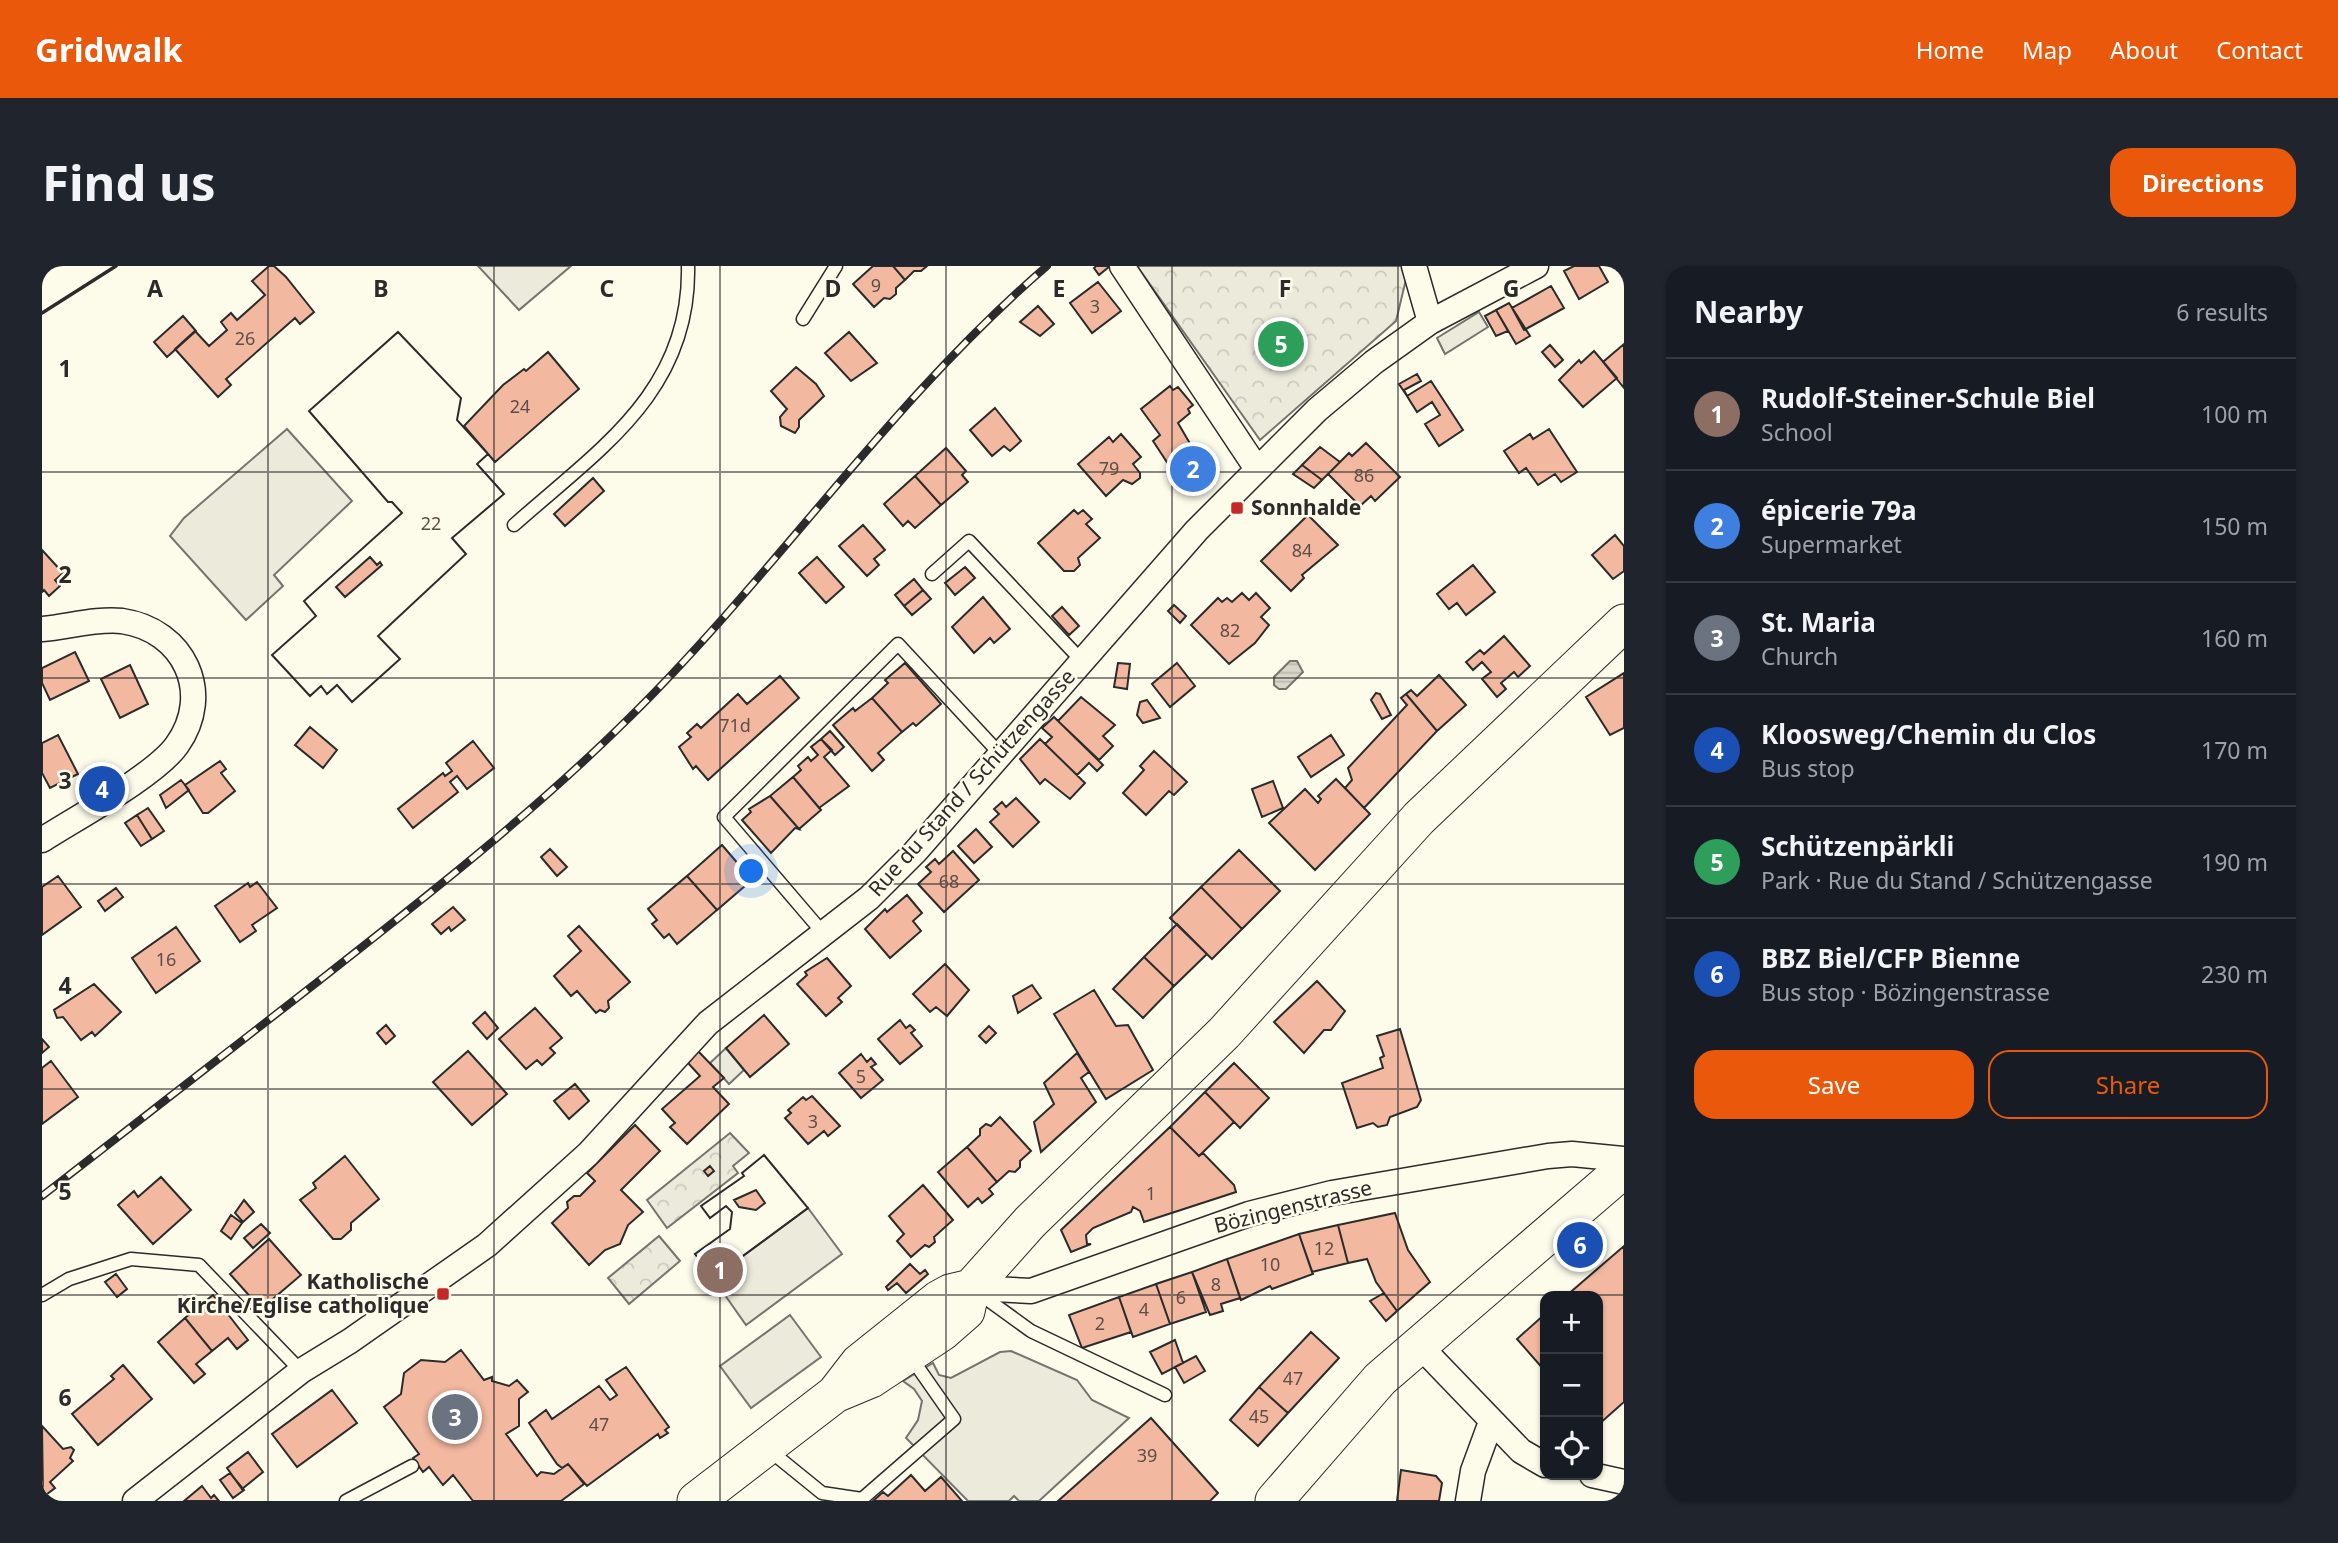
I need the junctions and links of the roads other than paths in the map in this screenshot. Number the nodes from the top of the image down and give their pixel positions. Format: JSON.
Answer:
{"nodes":[{"id":1,"x":688,"y":266,"type":"edge"},
{"id":2,"x":836,"y":266,"type":"edge"},
{"id":3,"x":1122,"y":266,"type":"edge"},
{"id":4,"x":1414,"y":266,"type":"edge"},
{"id":5,"x":1536,"y":266,"type":"edge"},
{"id":6,"x":803,"y":319,"type":"dead end"},
{"id":7,"x":1430,"y":322,"type":"junction"},
{"id":8,"x":1257,"y":469,"type":"junction"},
{"id":9,"x":514,"y":525,"type":"dead end"},
{"id":10,"x":932,"y":574,"type":"dead end"},
{"id":11,"x":1624,"y":623,"type":"edge"},
{"id":12,"x":42,"y":629,"type":"edge"},
{"id":13,"x":1082,"y":661,"type":"junction"},
{"id":14,"x":1001,"y":755,"type":"junction"},
{"id":15,"x":42,"y":840,"type":"edge"},
{"id":16,"x":824,"y":934,"type":"junction"},
{"id":17,"x":1624,"y":1159,"type":"edge"},
{"id":18,"x":1624,"y":1169,"type":"edge"},
{"id":19,"x":971,"y":1288,"type":"junction"},
{"id":20,"x":42,"y":1295,"type":"edge"},
{"id":21,"x":1419,"y":1345,"type":"junction"},
{"id":22,"x":908,"y":1354,"type":"junction"},
{"id":23,"x":301,"y":1371,"type":"junction"},
{"id":24,"x":835,"y":1394,"type":"junction"},
{"id":25,"x":1165,"y":1395,"type":"dead end"},
{"id":26,"x":1491,"y":1422,"type":"junction"},
{"id":27,"x":766,"y":1447,"type":"junction"},
{"id":28,"x":1540,"y":1463,"type":"edge"},
{"id":29,"x":412,"y":1466,"type":"dead end"},
{"id":30,"x":1603,"y":1477,"type":"edge"},
{"id":31,"x":1624,"y":1482,"type":"edge"},
{"id":32,"x":135,"y":1501,"type":"edge"},
{"id":33,"x":346,"y":1501,"type":"edge"},
{"id":34,"x":696,"y":1501,"type":"edge"},
{"id":35,"x":1274,"y":1501,"type":"edge"},
{"id":36,"x":1468,"y":1501,"type":"edge"}],
"edges":[{"from":1,"to":9,"type":"lane"},
{"from":2,"to":6,"type":"lane"},
{"from":3,"to":8,"type":"street"},
{"from":4,"to":7,"type":"street"},
{"from":5,"to":7,"type":"street","name":"Rue du Stand / Schützengasse"},
{"from":7,"to":8,"type":"street","name":"Rue du Stand / Schützengasse"},
{"from":8,"to":13,"type":"street","name":"Rue du Stand / Schützengasse"},
{"from":10,"to":13,"type":"lane"},
{"from":11,"to":19,"type":"main road"},
{"from":12,"to":15,"type":"street"},
{"from":13,"to":14,"type":"street","name":"Rue du Stand / Schützengasse"},
{"from":14,"to":16,"type":"street","name":"Rue du Stand / Schützengasse"},
{"from":14,"to":16,"type":"lane"},
{"from":16,"to":23,"type":"street","name":"Rue du Stand / Schützengasse"},
{"from":17,"to":19,"type":"street","name":"Bözingenstrasse"},
{"from":18,"to":21,"type":"main road"},
{"from":19,"to":22,"type":"main road"},
{"from":19,"to":24,"type":"main road"},
{"from":19,"to":25,"type":"lane"},
{"from":20,"to":23,"type":"lane"},
{"from":21,"to":26,"type":"street"},
{"from":21,"to":35,"type":"main road"},
{"from":22,"to":24,"type":"main road"},
{"from":22,"to":27,"type":"lane"},
{"from":23,"to":32,"type":"street","name":"Rue du Stand / Schützengasse"},
{"from":24,"to":27,"type":"main road"},
{"from":26,"to":28,"type":"street"},
{"from":26,"to":36,"type":"street"},
{"from":27,"to":34,"type":"main road"},
{"from":29,"to":33,"type":"lane"},
{"from":30,"to":31,"type":"street"}]}
